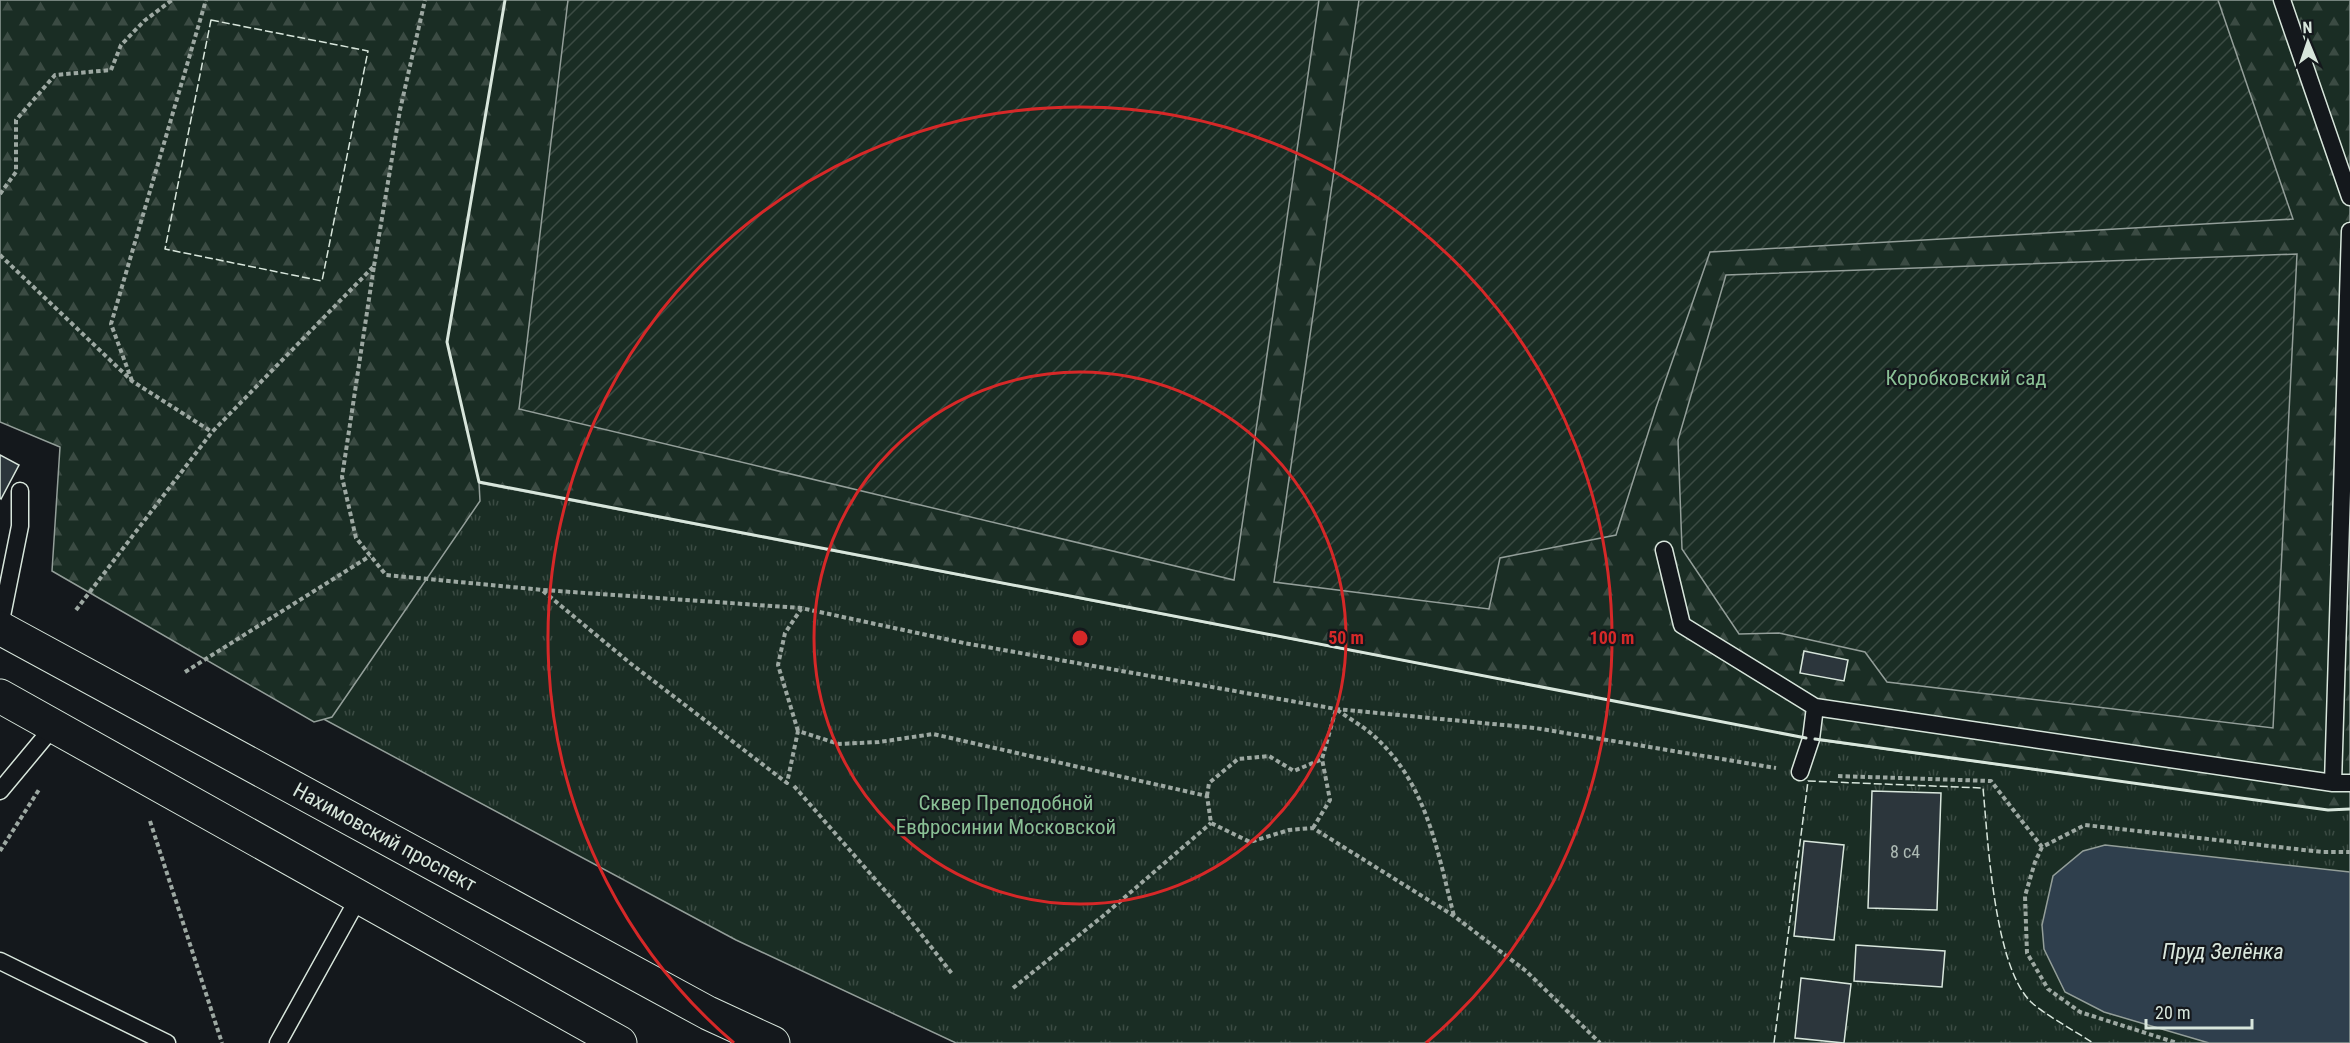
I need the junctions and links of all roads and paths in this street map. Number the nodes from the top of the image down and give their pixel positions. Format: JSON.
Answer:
{"nodes":[{"id":1,"x":172,"y":0,"type":"edge"},
{"id":2,"x":206,"y":0,"type":"edge"},
{"id":3,"x":424,"y":0,"type":"edge"},
{"id":4,"x":2282,"y":0,"type":"edge"},
{"id":5,"x":0,"y":194,"type":"edge"},
{"id":6,"x":2350,"y":197,"type":"edge"},
{"id":7,"x":2350,"y":231,"type":"edge"},
{"id":8,"x":0,"y":255,"type":"edge"},
{"id":9,"x":374,"y":266,"type":"junction"},
{"id":10,"x":132,"y":381,"type":"junction"},
{"id":11,"x":212,"y":432,"type":"junction"},
{"id":12,"x":20,"y":491,"type":"dead end"},
{"id":13,"x":1664,"y":550,"type":"dead end"},
{"id":14,"x":370,"y":556,"type":"junction"},
{"id":15,"x":543,"y":590,"type":"junction"},
{"id":16,"x":801,"y":608,"type":"junction"},
{"id":17,"x":76,"y":610,"type":"dead end"},
{"id":18,"x":0,"y":627,"type":"edge"},
{"id":19,"x":185,"y":672,"type":"dead end"},
{"id":20,"x":0,"y":696,"type":"edge"},
{"id":21,"x":1815,"y":707,"type":"junction"},
{"id":22,"x":1336,"y":709,"type":"junction"},
{"id":23,"x":54,"y":726,"type":"junction"},
{"id":24,"x":798,"y":731,"type":"junction"},
{"id":25,"x":1322,"y":759,"type":"junction"},
{"id":26,"x":1800,"y":772,"type":"joint"},
{"id":27,"x":1838,"y":776,"type":"dead end"},
{"id":28,"x":2333,"y":783,"type":"junction"},
{"id":29,"x":2350,"y":783,"type":"edge"},
{"id":30,"x":42,"y":785,"type":"dead end"},
{"id":31,"x":794,"y":786,"type":"dead end"},
{"id":32,"x":0,"y":791,"type":"edge"},
{"id":33,"x":1207,"y":796,"type":"junction"},
{"id":34,"x":150,"y":820,"type":"dead end"},
{"id":35,"x":1211,"y":823,"type":"junction"},
{"id":36,"x":1313,"y":828,"type":"junction"},
{"id":37,"x":2042,"y":847,"type":"junction"},
{"id":38,"x":0,"y":851,"type":"edge"},
{"id":39,"x":2350,"y":852,"type":"edge"},
{"id":40,"x":359,"y":897,"type":"junction"},
{"id":41,"x":1454,"y":916,"type":"junction"},
{"id":42,"x":0,"y":962,"type":"edge"},
{"id":43,"x":953,"y":975,"type":"dead end"},
{"id":44,"x":1013,"y":988,"type":"dead end"},
{"id":45,"x":167,"y":1043,"type":"edge"},
{"id":46,"x":222,"y":1043,"type":"edge"},
{"id":47,"x":279,"y":1043,"type":"edge"},
{"id":48,"x":620,"y":1043,"type":"edge"},
{"id":49,"x":773,"y":1043,"type":"edge"},
{"id":50,"x":1600,"y":1043,"type":"edge"},
{"id":51,"x":2177,"y":1043,"type":"edge"}],
"edges":[{"from":1,"to":5,"type":"path"},
{"from":2,"to":10,"type":"path"},
{"from":3,"to":9,"type":"path"},
{"from":4,"to":6,"type":"lane"},
{"from":7,"to":28,"type":"lane"},
{"from":8,"to":10,"type":"path"},
{"from":9,"to":11,"type":"path"},
{"from":9,"to":14,"type":"path"},
{"from":10,"to":11,"type":"path"},
{"from":11,"to":17,"type":"path"},
{"from":12,"to":18,"type":"lane"},
{"from":13,"to":21,"type":"lane"},
{"from":14,"to":15,"type":"path"},
{"from":14,"to":19,"type":"path"},
{"from":15,"to":16,"type":"path"},
{"from":15,"to":24,"type":"path"},
{"from":16,"to":22,"type":"path"},
{"from":16,"to":24,"type":"path"},
{"from":18,"to":49,"type":"main road","name":"Нахимовский проспект"},
{"from":20,"to":23,"type":"main road"},
{"from":21,"to":26,"type":"lane"},
{"from":21,"to":28,"type":"lane"},
{"from":22,"to":25,"type":"path"},
{"from":22,"to":26,"type":"path"},
{"from":22,"to":41,"type":"path"},
{"from":23,"to":32,"type":"lane"},
{"from":23,"to":40,"type":"main road"},
{"from":24,"to":33,"type":"path"},
{"from":25,"to":33,"type":"path"},
{"from":25,"to":36,"type":"path"},
{"from":27,"to":37,"type":"path"},
{"from":28,"to":29,"type":"lane"},
{"from":30,"to":38,"type":"path"},
{"from":31,"to":43,"type":"path"},
{"from":33,"to":35,"type":"path"},
{"from":34,"to":46,"type":"path"},
{"from":35,"to":36,"type":"path"},
{"from":35,"to":44,"type":"path"},
{"from":36,"to":41,"type":"path"},
{"from":37,"to":39,"type":"path"},
{"from":37,"to":51,"type":"path"},
{"from":40,"to":47,"type":"lane"},
{"from":40,"to":48,"type":"main road"},
{"from":41,"to":50,"type":"path"},
{"from":42,"to":45,"type":"lane"}]}
